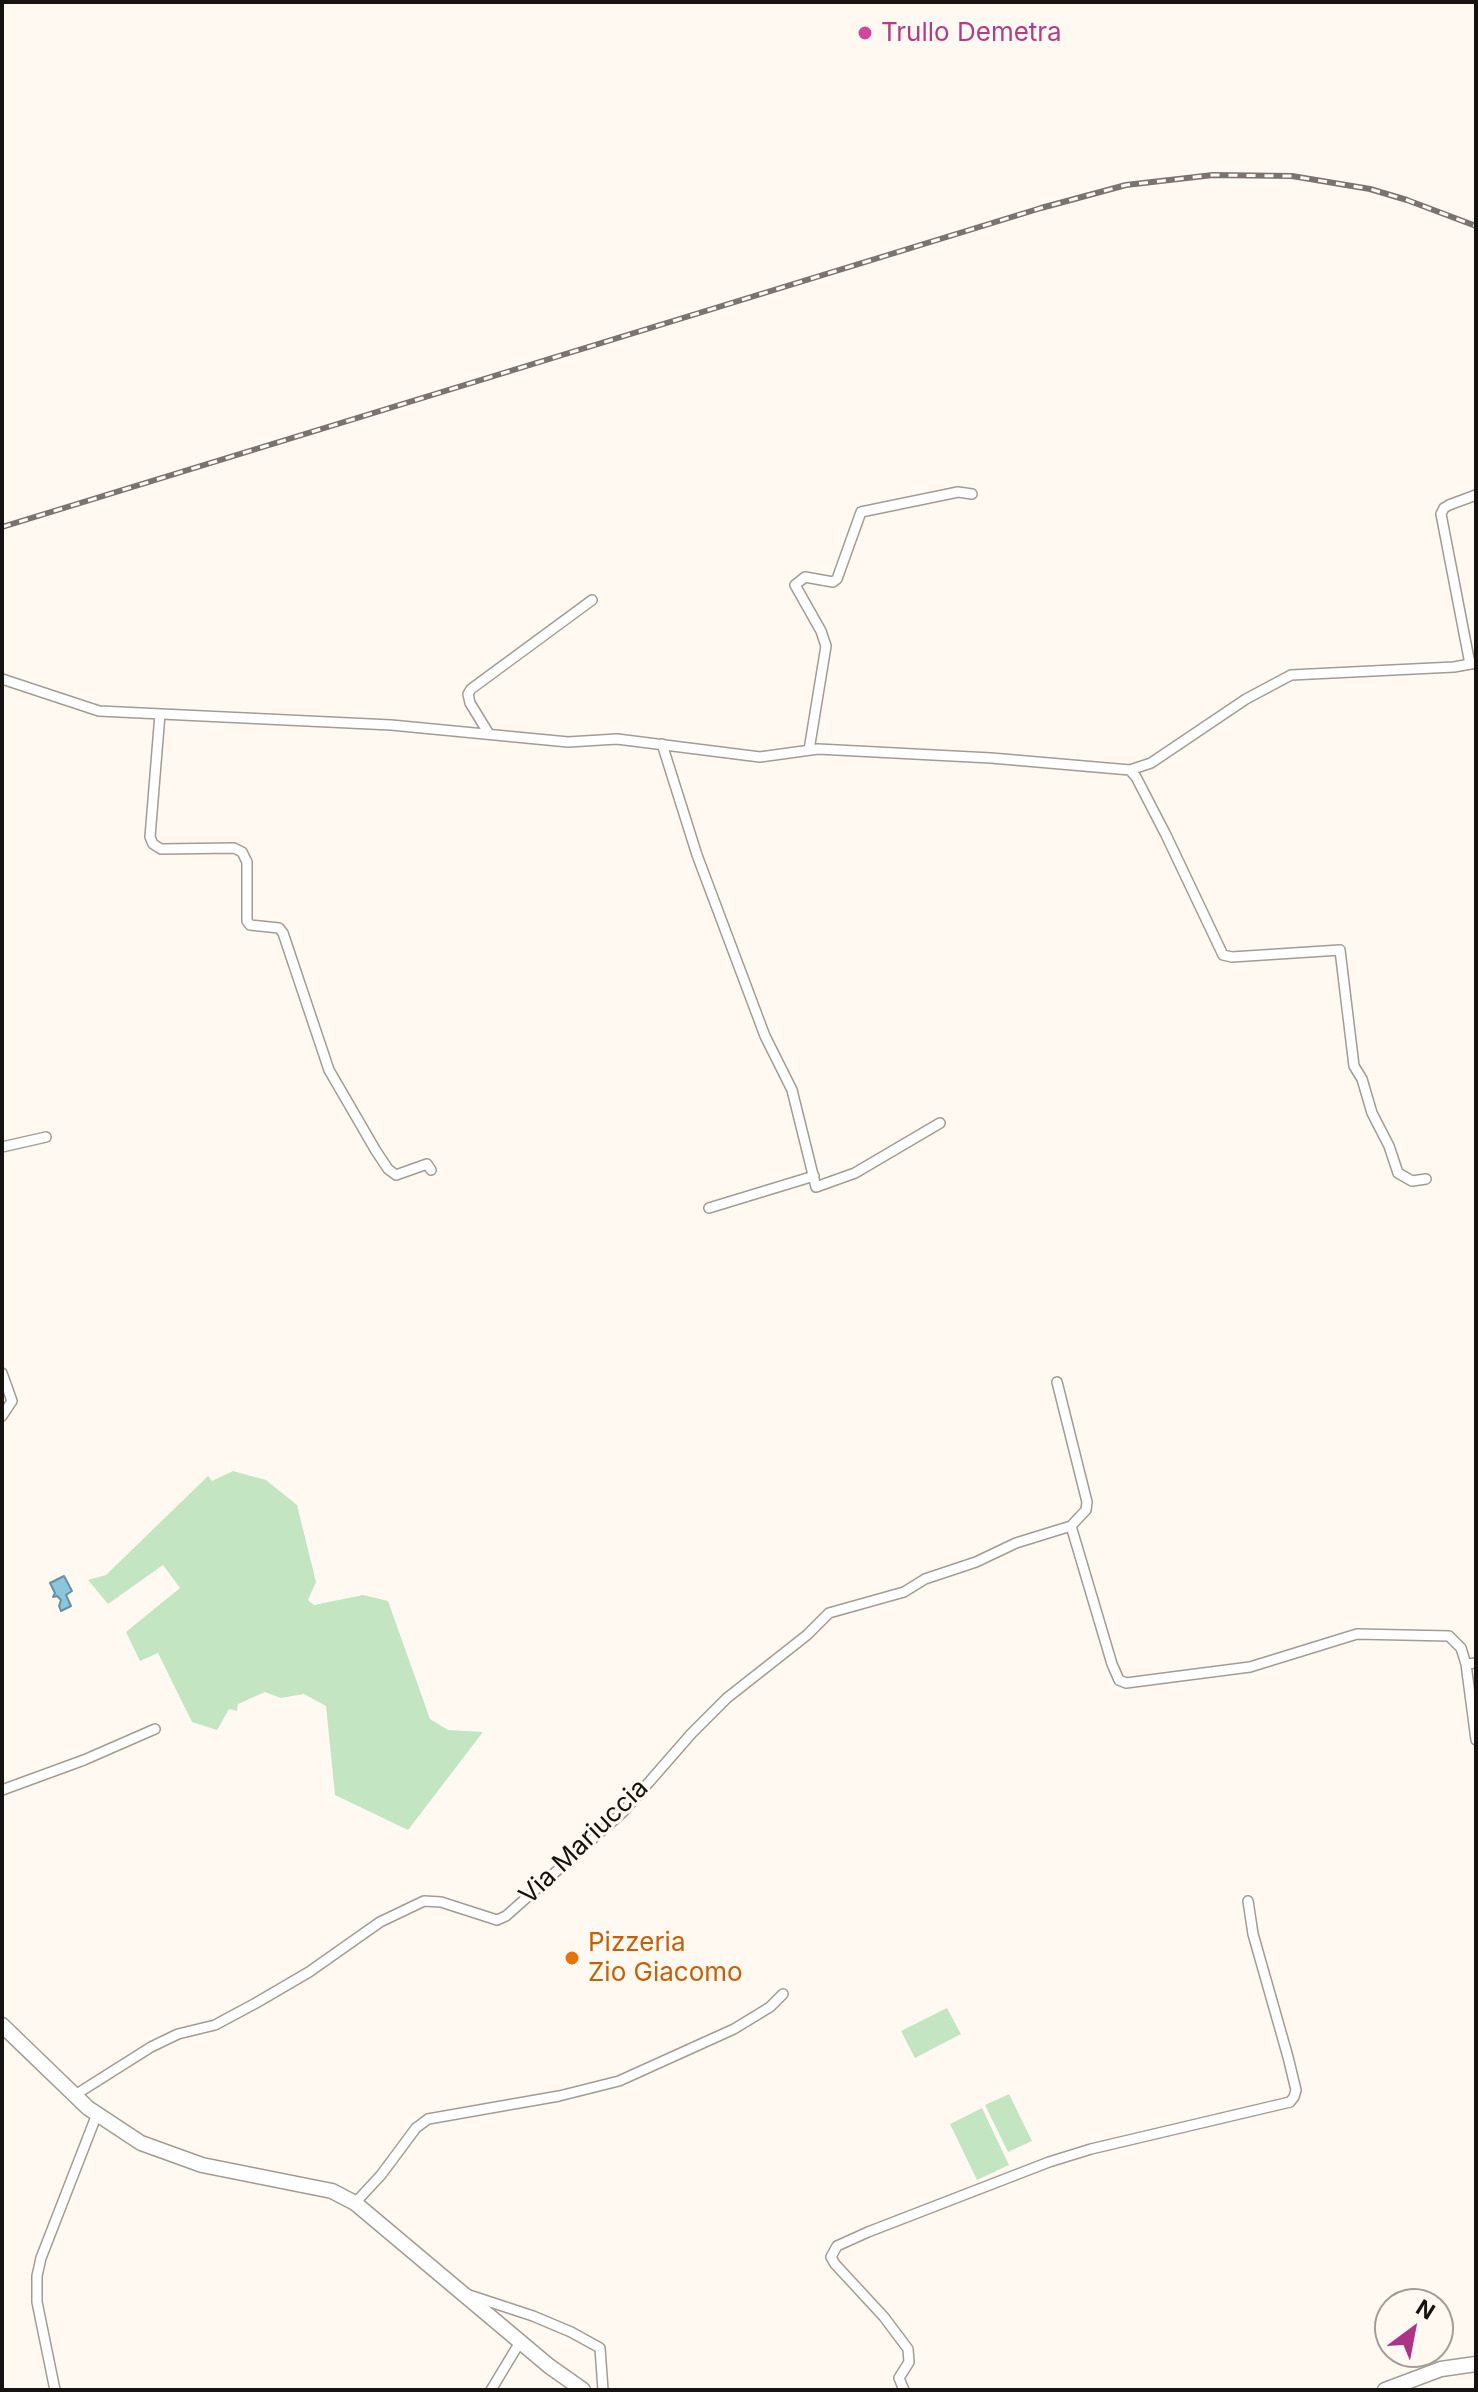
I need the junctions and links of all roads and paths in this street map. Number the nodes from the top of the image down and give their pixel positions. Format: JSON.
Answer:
{"nodes":[{"id":1,"x":972,"y":494,"type":"dead end"},
{"id":2,"x":1476,"y":495,"type":"edge"},
{"id":3,"x":592,"y":600,"type":"dead end"},
{"id":4,"x":1473,"y":664,"type":"edge"},
{"id":5,"x":2,"y":679,"type":"edge"},
{"id":6,"x":160,"y":714,"type":"junction"},
{"id":7,"x":489,"y":734,"type":"junction"},
{"id":8,"x":662,"y":744,"type":"junction"},
{"id":9,"x":809,"y":750,"type":"junction"},
{"id":10,"x":1130,"y":770,"type":"junction"},
{"id":11,"x":940,"y":1123,"type":"dead end"},
{"id":12,"x":46,"y":1137,"type":"dead end"},
{"id":13,"x":2,"y":1147,"type":"edge"},
{"id":14,"x":431,"y":1170,"type":"dead end"},
{"id":15,"x":814,"y":1176,"type":"junction"},
{"id":16,"x":1426,"y":1179,"type":"dead end"},
{"id":17,"x":709,"y":1208,"type":"dead end"},
{"id":18,"x":2,"y":1373,"type":"edge"},
{"id":19,"x":1057,"y":1382,"type":"dead end"},
{"id":20,"x":2,"y":1416,"type":"edge"},
{"id":21,"x":1071,"y":1526,"type":"junction"},
{"id":22,"x":1471,"y":1663,"type":"edge"},
{"id":23,"x":155,"y":1729,"type":"dead end"},
{"id":24,"x":1476,"y":1740,"type":"edge"},
{"id":25,"x":2,"y":1790,"type":"edge"},
{"id":26,"x":1248,"y":1901,"type":"dead end"},
{"id":27,"x":783,"y":1994,"type":"dead end"},
{"id":28,"x":2,"y":2025,"type":"edge"},
{"id":29,"x":75,"y":2095,"type":"junction"},
{"id":30,"x":97,"y":2114,"type":"junction"},
{"id":31,"x":355,"y":2203,"type":"junction"},
{"id":32,"x":463,"y":2293,"type":"junction"},
{"id":33,"x":520,"y":2342,"type":"junction"},
{"id":34,"x":1476,"y":2364,"type":"edge"},
{"id":35,"x":1415,"y":2384,"type":"edge"},
{"id":36,"x":55,"y":2390,"type":"edge"},
{"id":37,"x":491,"y":2390,"type":"edge"},
{"id":38,"x":583,"y":2390,"type":"edge"},
{"id":39,"x":603,"y":2390,"type":"edge"},
{"id":40,"x":904,"y":2390,"type":"edge"},
{"id":41,"x":1385,"y":2390,"type":"edge"}],
"edges":[{"from":1,"to":9,"type":"street"},
{"from":2,"to":4,"type":"street"},
{"from":3,"to":7,"type":"street"},
{"from":4,"to":10,"type":"street"},
{"from":5,"to":6,"type":"street"},
{"from":6,"to":7,"type":"street"},
{"from":6,"to":14,"type":"street"},
{"from":7,"to":8,"type":"street"},
{"from":8,"to":9,"type":"street"},
{"from":8,"to":15,"type":"street"},
{"from":9,"to":10,"type":"street"},
{"from":10,"to":16,"type":"street"},
{"from":11,"to":15,"type":"street"},
{"from":12,"to":13,"type":"street"},
{"from":15,"to":17,"type":"street"},
{"from":18,"to":20,"type":"street"},
{"from":19,"to":21,"type":"street"},
{"from":21,"to":22,"type":"street"},
{"from":21,"to":29,"type":"street","name":"Via Mariuccia"},
{"from":22,"to":24,"type":"street"},
{"from":23,"to":25,"type":"street"},
{"from":26,"to":40,"type":"street"},
{"from":27,"to":31,"type":"street"},
{"from":28,"to":29,"type":"main road"},
{"from":29,"to":30,"type":"main road"},
{"from":30,"to":31,"type":"main road"},
{"from":30,"to":36,"type":"street"},
{"from":31,"to":32,"type":"main road"},
{"from":32,"to":33,"type":"main road"},
{"from":32,"to":39,"type":"street"},
{"from":33,"to":37,"type":"street"},
{"from":33,"to":38,"type":"main road"},
{"from":34,"to":35,"type":"main road"},
{"from":35,"to":41,"type":"main road"}]}
